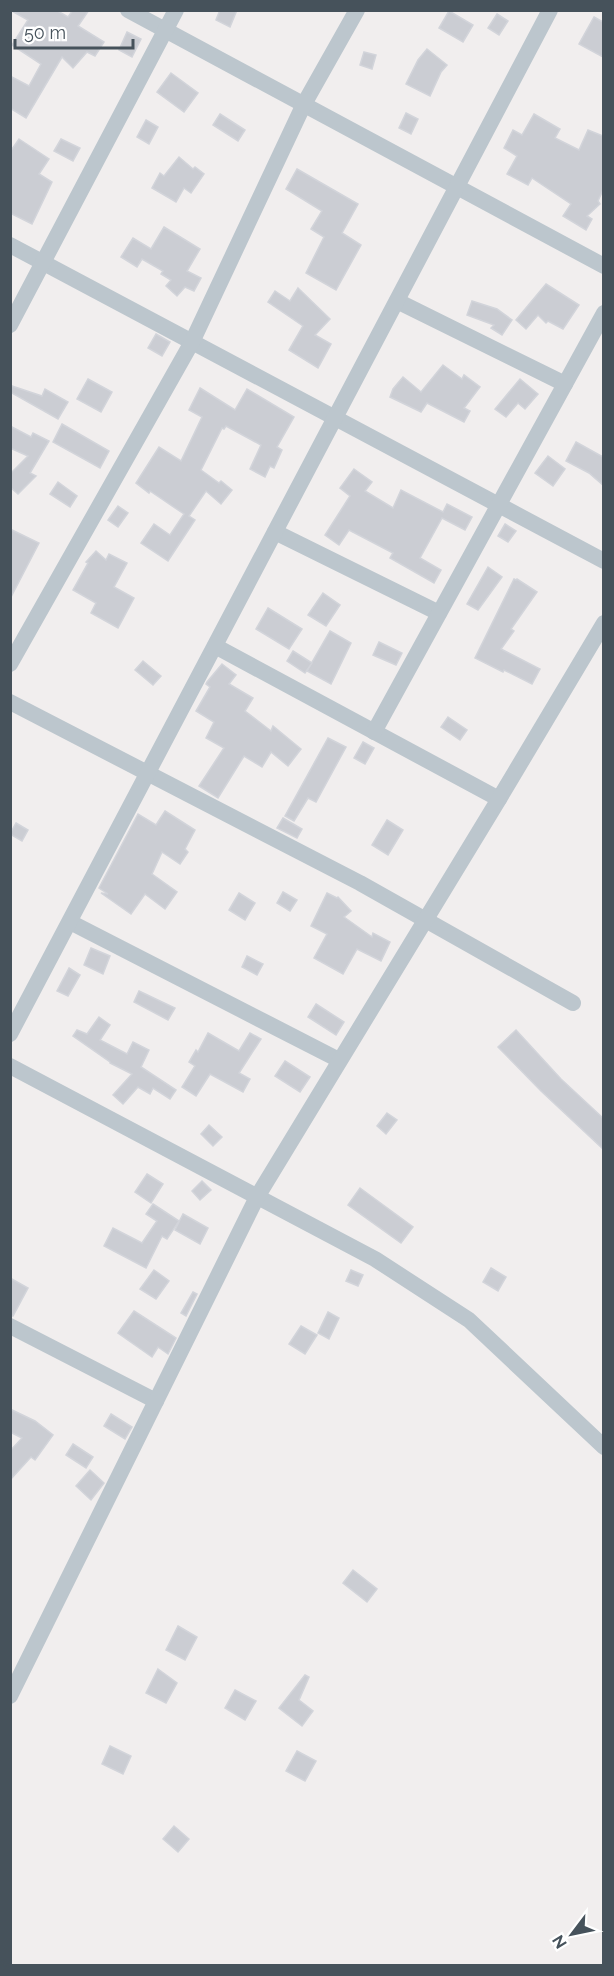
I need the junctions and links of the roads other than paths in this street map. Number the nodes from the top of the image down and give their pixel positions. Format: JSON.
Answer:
{"nodes":[{"id":1,"x":128,"y":10,"type":"edge"},
{"id":2,"x":176,"y":10,"type":"edge"},
{"id":3,"x":357,"y":10,"type":"edge"},
{"id":4,"x":550,"y":10,"type":"edge"},
{"id":5,"x":166,"y":30,"type":"junction"},
{"id":6,"x":304,"y":104,"type":"junction"},
{"id":7,"x":457,"y":186,"type":"junction"},
{"id":8,"x":10,"y":245,"type":"edge"},
{"id":9,"x":43,"y":262,"type":"junction"},
{"id":10,"x":603,"y":266,"type":"edge"},
{"id":11,"x":397,"y":301,"type":"junction"},
{"id":12,"x":603,"y":313,"type":"edge"},
{"id":13,"x":10,"y":325,"type":"edge"},
{"id":14,"x":192,"y":342,"type":"junction"},
{"id":15,"x":565,"y":384,"type":"junction"},
{"id":16,"x":335,"y":418,"type":"junction"},
{"id":17,"x":498,"y":505,"type":"junction"},
{"id":18,"x":275,"y":532,"type":"junction"},
{"id":19,"x":603,"y":561,"type":"edge"},
{"id":20,"x":439,"y":613,"type":"junction"},
{"id":21,"x":603,"y":623,"type":"edge"},
{"id":22,"x":215,"y":646,"type":"junction"},
{"id":23,"x":10,"y":664,"type":"edge"},
{"id":24,"x":10,"y":702,"type":"edge"},
{"id":25,"x":374,"y":732,"type":"junction"},
{"id":26,"x":148,"y":774,"type":"junction"},
{"id":27,"x":499,"y":799,"type":"junction"},
{"id":28,"x":425,"y":919,"type":"junction"},
{"id":29,"x":70,"y":922,"type":"junction"},
{"id":30,"x":573,"y":1003,"type":"dead end"},
{"id":31,"x":10,"y":1034,"type":"edge"},
{"id":32,"x":339,"y":1060,"type":"junction"},
{"id":33,"x":10,"y":1066,"type":"edge"},
{"id":34,"x":257,"y":1197,"type":"junction"},
{"id":35,"x":10,"y":1326,"type":"edge"},
{"id":36,"x":156,"y":1401,"type":"junction"},
{"id":37,"x":603,"y":1447,"type":"edge"},
{"id":38,"x":10,"y":1696,"type":"edge"}],
"edges":[{"from":1,"to":5,"type":"street"},
{"from":2,"to":5,"type":"street"},
{"from":3,"to":6,"type":"street"},
{"from":4,"to":7,"type":"street"},
{"from":5,"to":6,"type":"street"},
{"from":5,"to":9,"type":"street"},
{"from":6,"to":7,"type":"street"},
{"from":6,"to":14,"type":"street"},
{"from":7,"to":10,"type":"street"},
{"from":7,"to":11,"type":"street"},
{"from":8,"to":9,"type":"street"},
{"from":9,"to":13,"type":"street"},
{"from":9,"to":14,"type":"street"},
{"from":11,"to":15,"type":"street"},
{"from":11,"to":16,"type":"street"},
{"from":12,"to":15,"type":"street"},
{"from":14,"to":16,"type":"street"},
{"from":14,"to":23,"type":"street"},
{"from":15,"to":17,"type":"street"},
{"from":16,"to":17,"type":"street"},
{"from":16,"to":18,"type":"street"},
{"from":17,"to":19,"type":"street"},
{"from":17,"to":20,"type":"street"},
{"from":18,"to":20,"type":"street"},
{"from":18,"to":22,"type":"street"},
{"from":20,"to":25,"type":"street"},
{"from":21,"to":27,"type":"street"},
{"from":22,"to":25,"type":"street"},
{"from":22,"to":26,"type":"street"},
{"from":24,"to":26,"type":"street"},
{"from":25,"to":27,"type":"street"},
{"from":26,"to":28,"type":"street"},
{"from":26,"to":29,"type":"street"},
{"from":27,"to":28,"type":"street"},
{"from":28,"to":30,"type":"street"},
{"from":28,"to":32,"type":"street"},
{"from":29,"to":31,"type":"street"},
{"from":29,"to":32,"type":"street"},
{"from":32,"to":34,"type":"street"},
{"from":33,"to":34,"type":"street"},
{"from":34,"to":36,"type":"street"},
{"from":34,"to":37,"type":"street"},
{"from":35,"to":36,"type":"street"},
{"from":36,"to":38,"type":"street"}]}
